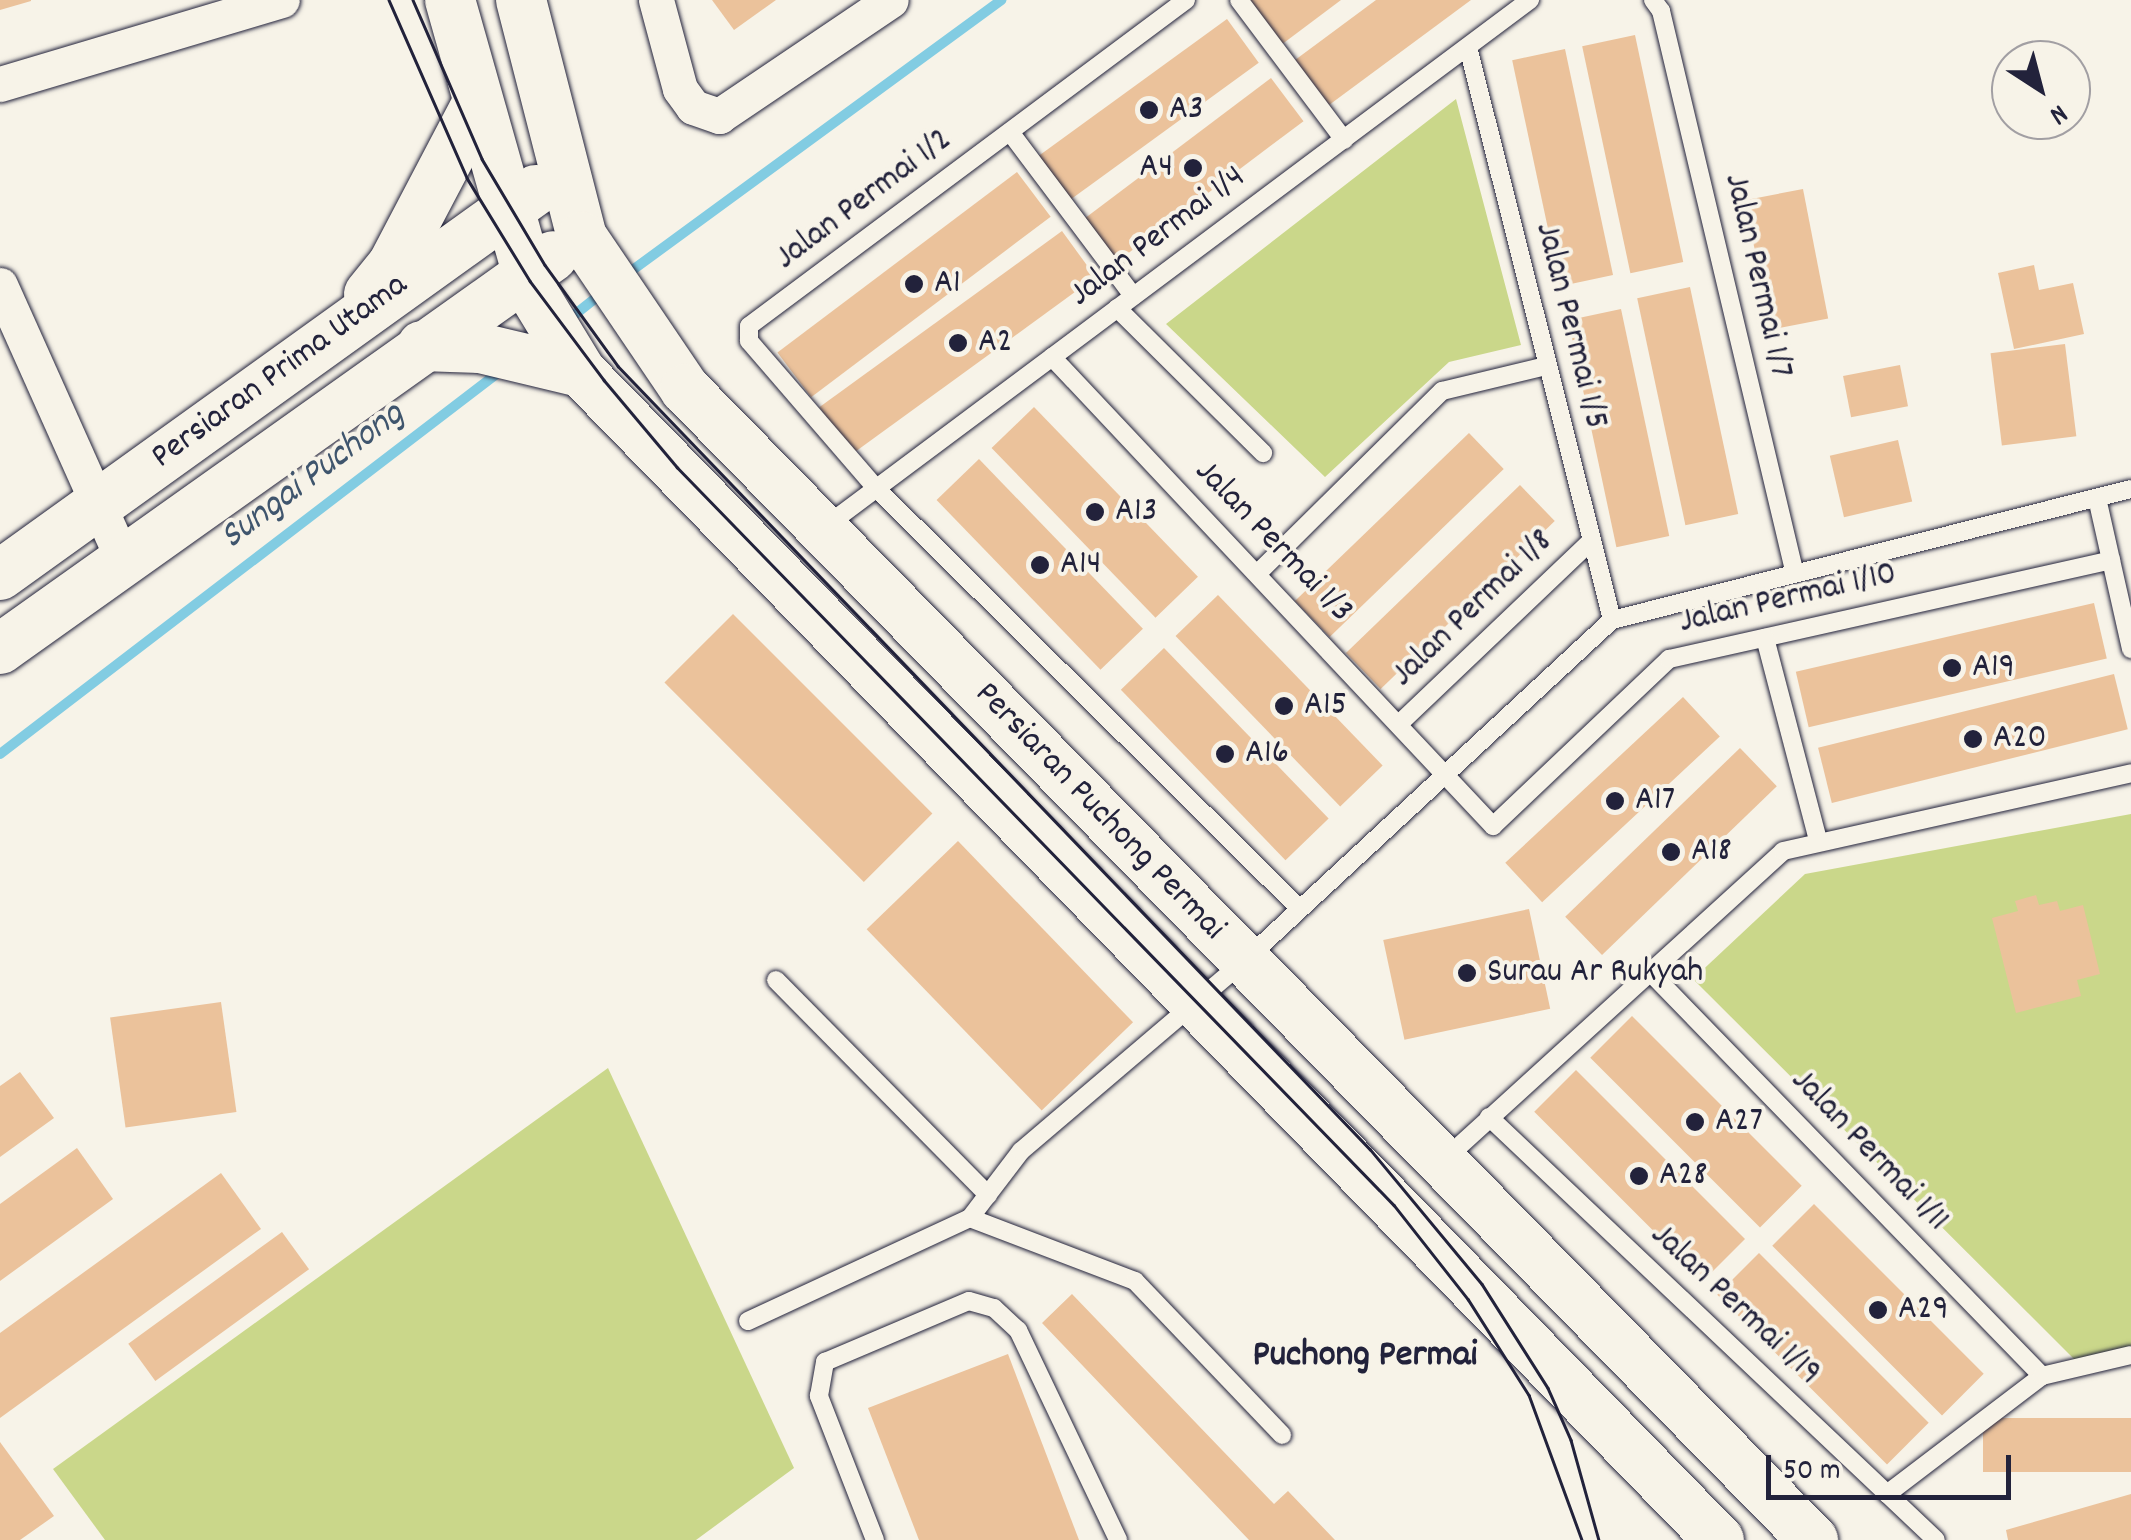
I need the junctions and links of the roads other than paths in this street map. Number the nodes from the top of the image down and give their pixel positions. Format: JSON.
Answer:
{"nodes":[{"id":1,"x":282,"y":0,"type":"edge"},
{"id":2,"x":450,"y":0,"type":"edge"},
{"id":3,"x":520,"y":0,"type":"edge"},
{"id":4,"x":656,"y":0,"type":"edge"},
{"id":5,"x":891,"y":0,"type":"edge"},
{"id":6,"x":1186,"y":0,"type":"edge"},
{"id":7,"x":1239,"y":0,"type":"edge"},
{"id":8,"x":1530,"y":0,"type":"edge"},
{"id":9,"x":1653,"y":0,"type":"edge"},
{"id":10,"x":1468,"y":47,"type":"junction"},
{"id":11,"x":0,"y":84,"type":"edge"},
{"id":12,"x":477,"y":104,"type":"junction"},
{"id":13,"x":1010,"y":132,"type":"junction"},
{"id":14,"x":1344,"y":140,"type":"junction"},
{"id":15,"x":562,"y":171,"type":"junction"},
{"id":16,"x":511,"y":208,"type":"junction"},
{"id":17,"x":590,"y":254,"type":"junction"},
{"id":18,"x":0,"y":285,"type":"edge"},
{"id":19,"x":534,"y":293,"type":"junction"},
{"id":20,"x":1133,"y":296,"type":"junction"},
{"id":21,"x":1117,"y":308,"type":"junction"},
{"id":22,"x":348,"y":322,"type":"junction"},
{"id":23,"x":422,"y":346,"type":"junction"},
{"id":24,"x":1052,"y":357,"type":"junction"},
{"id":25,"x":1546,"y":366,"type":"junction"},
{"id":26,"x":581,"y":372,"type":"junction"},
{"id":27,"x":1263,"y":453,"type":"dead end"},
{"id":28,"x":876,"y":488,"type":"junction"},
{"id":29,"x":2131,"y":490,"type":"edge"},
{"id":30,"x":2097,"y":498,"type":"junction"},
{"id":31,"x":98,"y":504,"type":"junction"},
{"id":32,"x":825,"y":526,"type":"junction"},
{"id":33,"x":1590,"y":542,"type":"junction"},
{"id":34,"x":123,"y":560,"type":"junction"},
{"id":35,"x":2111,"y":560,"type":"junction"},
{"id":36,"x":1794,"y":570,"type":"junction"},
{"id":37,"x":1258,"y":573,"type":"junction"},
{"id":38,"x":0,"y":575,"type":"edge"},
{"id":39,"x":1612,"y":620,"type":"junction"},
{"id":40,"x":1765,"y":638,"type":"junction"},
{"id":41,"x":0,"y":649,"type":"edge"},
{"id":42,"x":2131,"y":649,"type":"edge"},
{"id":43,"x":1400,"y":723,"type":"junction"},
{"id":44,"x":1446,"y":772,"type":"junction"},
{"id":45,"x":2131,"y":773,"type":"edge"},
{"id":46,"x":1818,"y":840,"type":"junction"},
{"id":47,"x":1299,"y":908,"type":"junction"},
{"id":48,"x":1242,"y":962,"type":"junction"},
{"id":49,"x":1650,"y":972,"type":"junction"},
{"id":50,"x":776,"y":980,"type":"dead end"},
{"id":51,"x":1194,"y":999,"type":"junction"},
{"id":52,"x":1489,"y":1117,"type":"junction"},
{"id":53,"x":1440,"y":1164,"type":"junction"},
{"id":54,"x":988,"y":1195,"type":"junction"},
{"id":55,"x":970,"y":1218,"type":"junction"},
{"id":56,"x":748,"y":1321,"type":"dead end"},
{"id":57,"x":2131,"y":1354,"type":"edge"},
{"id":58,"x":2042,"y":1376,"type":"junction"},
{"id":59,"x":1282,"y":1436,"type":"dead end"},
{"id":60,"x":1887,"y":1494,"type":"junction"},
{"id":61,"x":875,"y":1540,"type":"edge"},
{"id":62,"x":1118,"y":1540,"type":"edge"},
{"id":63,"x":1719,"y":1540,"type":"edge"},
{"id":64,"x":1814,"y":1540,"type":"edge"},
{"id":65,"x":1936,"y":1540,"type":"edge"}],
"edges":[{"from":1,"to":11,"type":"street"},
{"from":2,"to":12,"type":"main road","name":"Persiaran Puchong Permai"},
{"from":3,"to":15,"type":"main road","name":"Persiaran Puchong Permai"},
{"from":4,"to":5,"type":"street"},
{"from":6,"to":13,"type":"lane","name":"Jalan Permai 1/2"},
{"from":7,"to":14,"type":"lane"},
{"from":8,"to":10,"type":"lane","name":"Jalan Permai 1/4"},
{"from":9,"to":36,"type":"lane","name":"Jalan Permai 1/7"},
{"from":10,"to":14,"type":"lane","name":"Jalan Permai 1/4"},
{"from":10,"to":25,"type":"lane","name":"Jalan Permai 1/5"},
{"from":12,"to":16,"type":"main road","name":"Persiaran Puchong Permai"},
{"from":12,"to":22,"type":"main road"},
{"from":13,"to":20,"type":"lane"},
{"from":13,"to":28,"type":"lane","name":"Jalan Permai 1/2"},
{"from":14,"to":20,"type":"lane","name":"Jalan Permai 1/4"},
{"from":15,"to":16,"type":"main road","name":"Persiaran Prima Utama"},
{"from":15,"to":17,"type":"main road","name":"Persiaran Puchong Permai"},
{"from":16,"to":19,"type":"main road","name":"Persiaran Puchong Permai"},
{"from":16,"to":22,"type":"main road","name":"Persiaran Prima Utama"},
{"from":17,"to":19,"type":"main road","name":"Persiaran Prima Utama"},
{"from":17,"to":32,"type":"main road","name":"Persiaran Puchong Permai"},
{"from":18,"to":31,"type":"street"},
{"from":19,"to":23,"type":"main road","name":"Persiaran Prima Utama"},
{"from":19,"to":26,"type":"main road","name":"Persiaran Puchong Permai"},
{"from":20,"to":21,"type":"lane","name":"Jalan Permai 1/4"},
{"from":21,"to":24,"type":"lane","name":"Jalan Permai 1/4"},
{"from":21,"to":27,"type":"lane"},
{"from":22,"to":31,"type":"main road","name":"Persiaran Prima Utama"},
{"from":23,"to":26,"type":"main road"},
{"from":23,"to":34,"type":"main road","name":"Persiaran Prima Utama"},
{"from":24,"to":28,"type":"lane","name":"Jalan Permai 1/4"},
{"from":24,"to":37,"type":"lane","name":"Jalan Permai 1/3"},
{"from":25,"to":33,"type":"lane","name":"Jalan Permai 1/5"},
{"from":25,"to":37,"type":"lane"},
{"from":26,"to":51,"type":"main road","name":"Persiaran Puchong Permai"},
{"from":28,"to":32,"type":"lane","name":"Jalan Permai 1/4"},
{"from":28,"to":47,"type":"lane"},
{"from":29,"to":30,"type":"lane","name":"Jalan Permai 1/10"},
{"from":30,"to":35,"type":"lane"},
{"from":30,"to":36,"type":"lane","name":"Jalan Permai 1/10"},
{"from":31,"to":34,"type":"street"},
{"from":31,"to":38,"type":"main road","name":"Persiaran Prima Utama"},
{"from":32,"to":48,"type":"main road","name":"Persiaran Puchong Permai"},
{"from":33,"to":39,"type":"lane","name":"Jalan Permai 1/5"},
{"from":33,"to":43,"type":"lane","name":"Jalan Permai 1/8"},
{"from":34,"to":41,"type":"main road","name":"Persiaran Prima Utama"},
{"from":35,"to":40,"type":"lane","name":"Jalan Permai 1/10"},
{"from":35,"to":42,"type":"lane"},
{"from":36,"to":39,"type":"lane","name":"Jalan Permai 1/10"},
{"from":37,"to":43,"type":"lane","name":"Jalan Permai 1/3"},
{"from":39,"to":44,"type":"lane","name":"Jalan Permai 1/10"},
{"from":40,"to":44,"type":"lane","name":"Jalan Permai 1/10"},
{"from":40,"to":46,"type":"lane"},
{"from":43,"to":44,"type":"lane","name":"Jalan Permai 1/3"},
{"from":44,"to":47,"type":"lane","name":"Jalan Permai 1/10"},
{"from":45,"to":46,"type":"lane"},
{"from":46,"to":49,"type":"lane"},
{"from":47,"to":48,"type":"lane","name":"Jalan Permai 1/10"},
{"from":48,"to":51,"type":"lane","name":"Jalan Permai 1/10"},
{"from":48,"to":53,"type":"main road","name":"Persiaran Puchong Permai"},
{"from":49,"to":52,"type":"lane"},
{"from":49,"to":58,"type":"lane","name":"Jalan Permai 1/11"},
{"from":50,"to":54,"type":"lane"},
{"from":51,"to":54,"type":"lane","name":"Jalan Permai 1/10"},
{"from":51,"to":63,"type":"main road","name":"Persiaran Puchong Permai"},
{"from":52,"to":53,"type":"lane"},
{"from":52,"to":60,"type":"lane","name":"Jalan Permai 1/19"},
{"from":53,"to":64,"type":"main road","name":"Persiaran Puchong Permai"},
{"from":54,"to":55,"type":"lane","name":"Jalan Permai 1/10"},
{"from":55,"to":56,"type":"lane"},
{"from":55,"to":59,"type":"lane"},
{"from":57,"to":58,"type":"lane"},
{"from":58,"to":60,"type":"lane"},
{"from":60,"to":65,"type":"lane","name":"Jalan Permai 1/19"},
{"from":61,"to":62,"type":"lane"}]}
